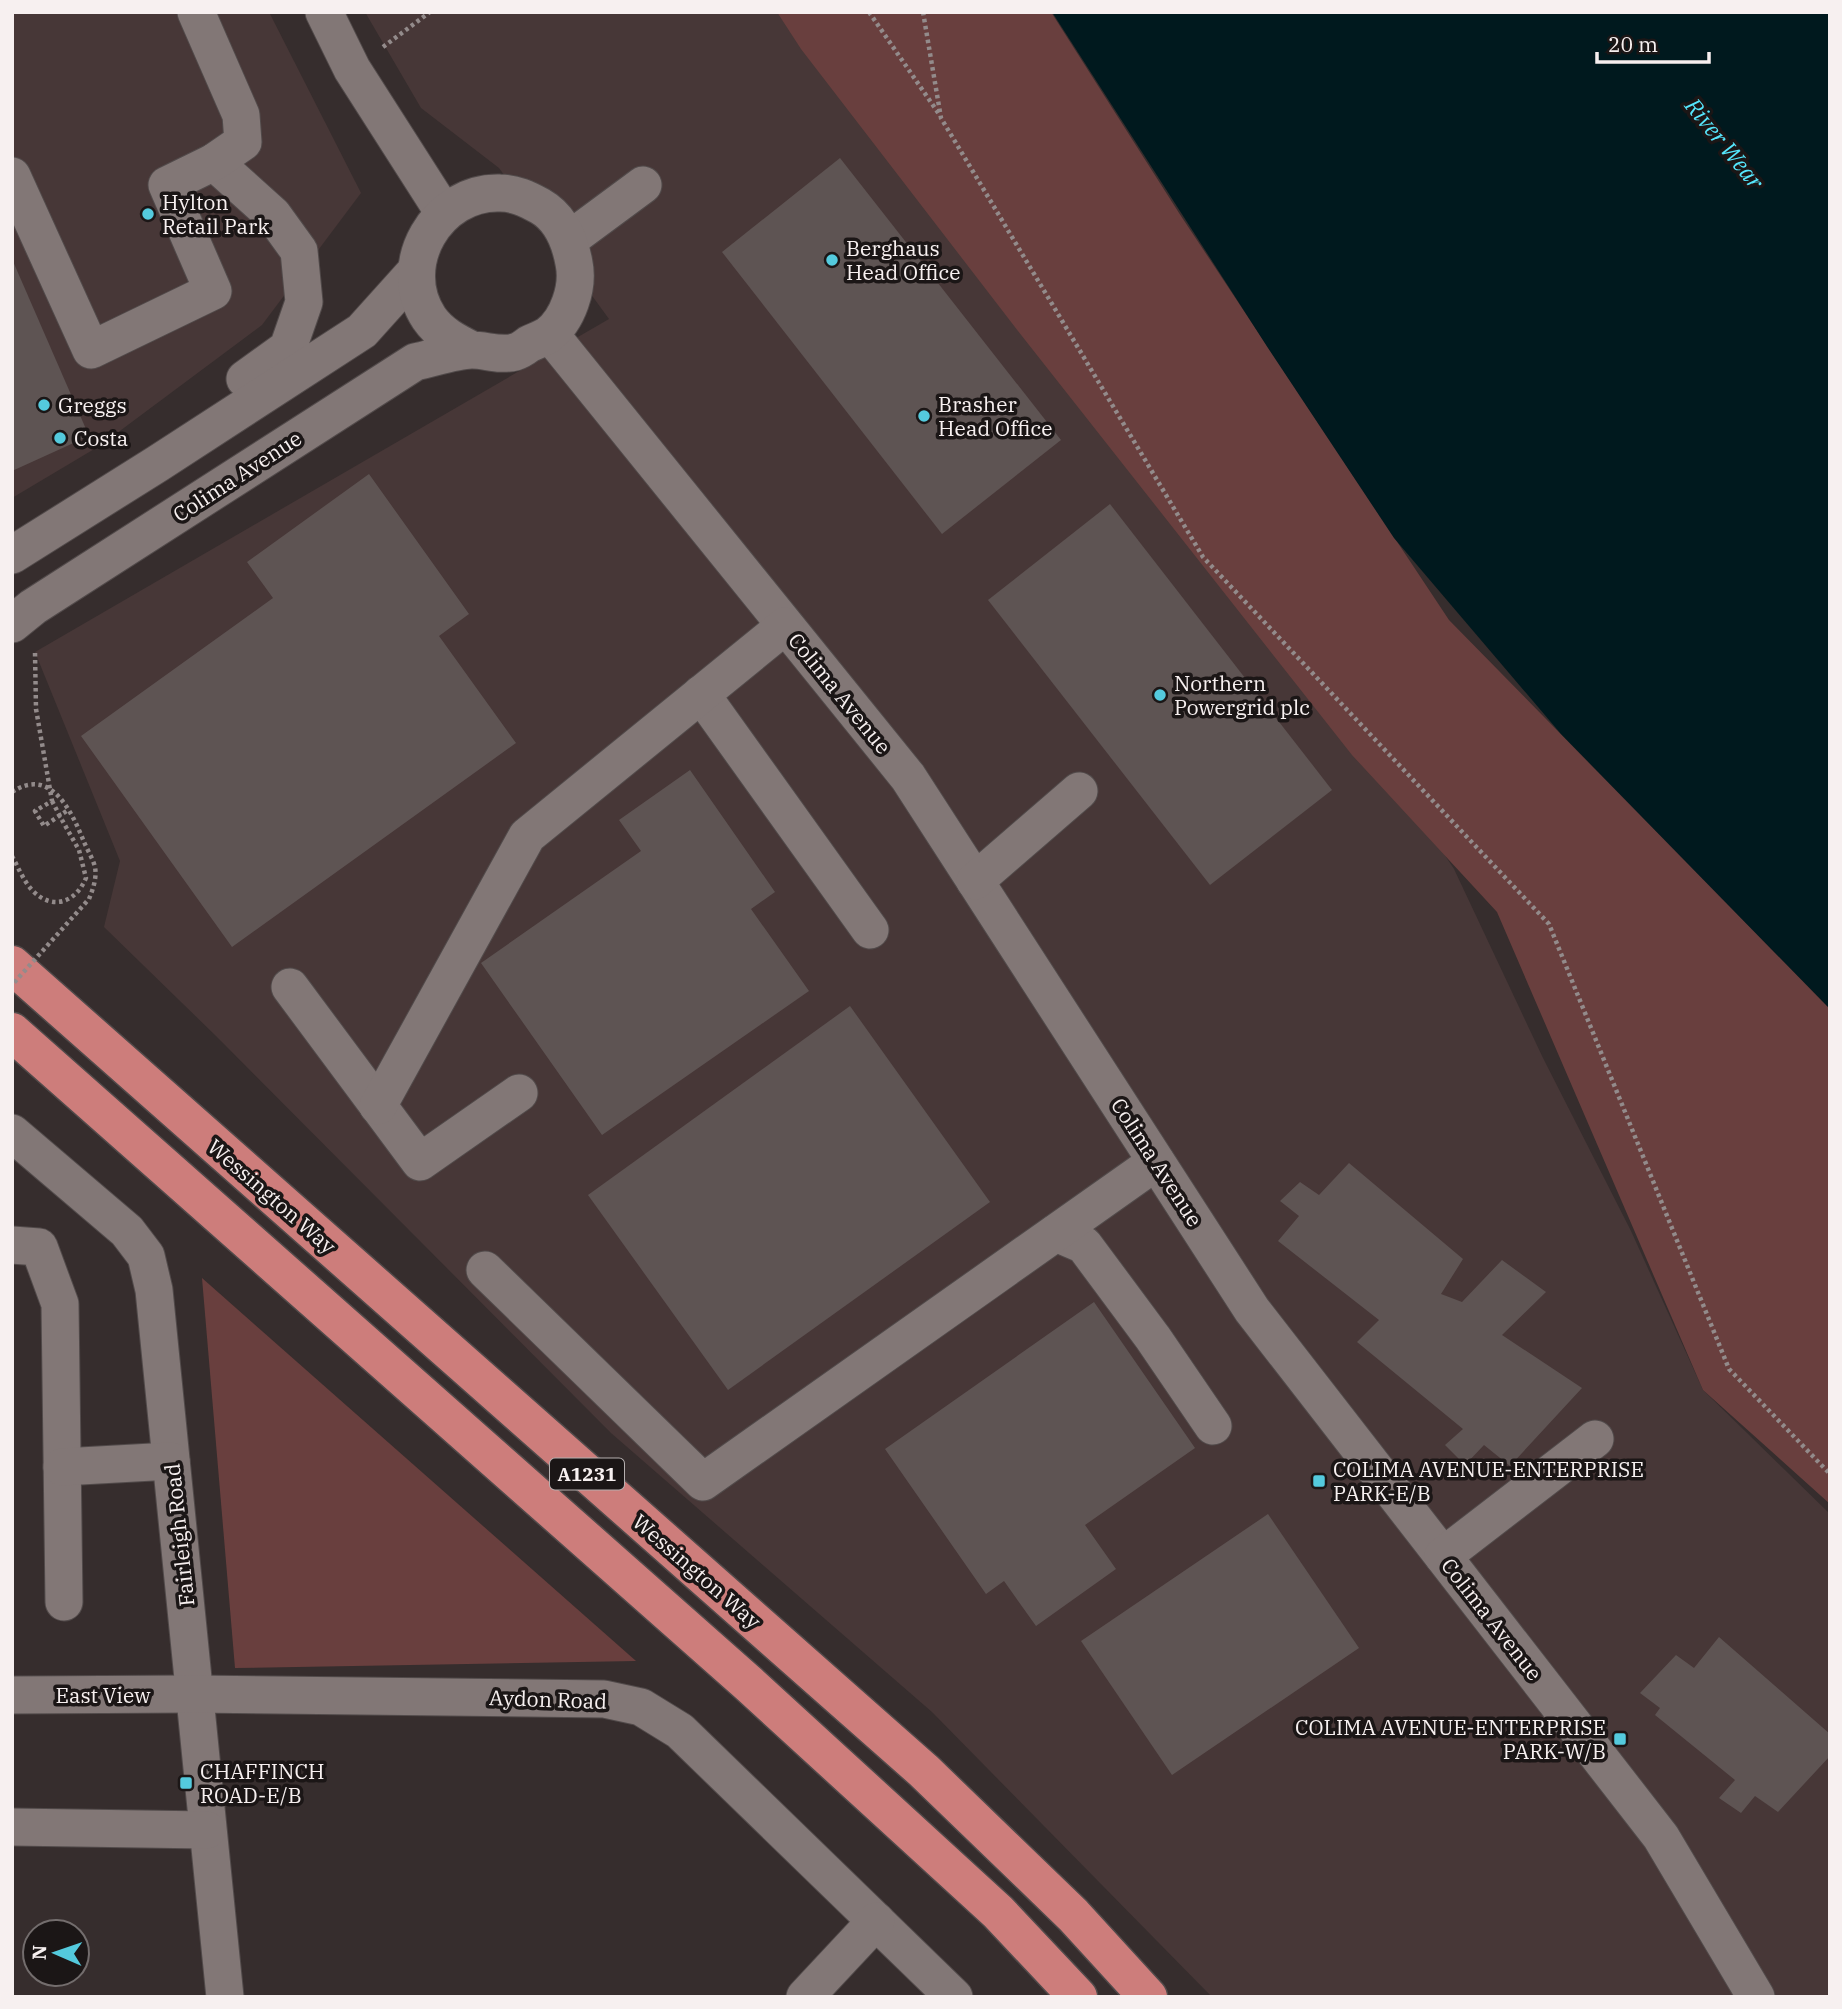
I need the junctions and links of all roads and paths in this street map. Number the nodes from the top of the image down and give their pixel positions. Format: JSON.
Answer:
{"nodes":[{"id":1,"x":196,"y":12,"type":"edge"},
{"id":2,"x":324,"y":12,"type":"edge"},
{"id":3,"x":430,"y":12,"type":"edge"},
{"id":4,"x":869,"y":12,"type":"edge"},
{"id":5,"x":923,"y":12,"type":"edge"},
{"id":6,"x":352,"y":69,"type":"junction"},
{"id":7,"x":941,"y":118,"type":"junction"},
{"id":8,"x":214,"y":162,"type":"junction"},
{"id":9,"x":12,"y":176,"type":"edge"},
{"id":10,"x":643,"y":185,"type":"dead end"},
{"id":11,"x":444,"y":213,"type":"junction"},
{"id":12,"x":570,"y":239,"type":"junction"},
{"id":13,"x":416,"y":271,"type":"junction"},
{"id":14,"x":550,"y":334,"type":"junction"},
{"id":15,"x":472,"y":350,"type":"junction"},
{"id":16,"x":157,"y":464,"type":"junction"},
{"id":17,"x":12,"y":555,"type":"edge"},
{"id":18,"x":23,"y":615,"type":"edge"},
{"id":19,"x":785,"y":626,"type":"junction"},
{"id":20,"x":701,"y":694,"type":"junction"},
{"id":21,"x":1079,"y":791,"type":"dead end"},
{"id":22,"x":12,"y":792,"type":"edge"},
{"id":23,"x":52,"y":801,"type":"junction"},
{"id":24,"x":68,"y":810,"type":"junction"},
{"id":25,"x":12,"y":856,"type":"edge"},
{"id":26,"x":975,"y":881,"type":"junction"},
{"id":27,"x":870,"y":930,"type":"dead end"},
{"id":28,"x":12,"y":965,"type":"edge"},
{"id":29,"x":12,"y":985,"type":"edge"},
{"id":30,"x":290,"y":987,"type":"dead end"},
{"id":31,"x":12,"y":1032,"type":"edge"},
{"id":32,"x":519,"y":1093,"type":"dead end"},
{"id":33,"x":378,"y":1106,"type":"junction"},
{"id":34,"x":12,"y":1133,"type":"edge"},
{"id":35,"x":1156,"y":1162,"type":"junction"},
{"id":36,"x":1056,"y":1233,"type":"junction"},
{"id":37,"x":12,"y":1245,"type":"edge"},
{"id":38,"x":485,"y":1270,"type":"dead end"},
{"id":39,"x":1213,"y":1426,"type":"dead end"},
{"id":40,"x":1595,"y":1439,"type":"dead end"},
{"id":41,"x":171,"y":1461,"type":"junction"},
{"id":42,"x":62,"y":1467,"type":"junction"},
{"id":43,"x":1830,"y":1474,"type":"edge"},
{"id":44,"x":1443,"y":1556,"type":"junction"},
{"id":45,"x":64,"y":1602,"type":"dead end"},
{"id":46,"x":194,"y":1694,"type":"junction"},
{"id":47,"x":12,"y":1695,"type":"edge"},
{"id":48,"x":12,"y":1827,"type":"edge"},
{"id":49,"x":207,"y":1830,"type":"junction"},
{"id":50,"x":876,"y":1921,"type":"junction"},
{"id":51,"x":225,"y":1997,"type":"edge"},
{"id":52,"x":805,"y":1997,"type":"edge"},
{"id":53,"x":954,"y":1997,"type":"edge"},
{"id":54,"x":1077,"y":1997,"type":"edge"},
{"id":55,"x":1148,"y":1997,"type":"edge"},
{"id":56,"x":1756,"y":1997,"type":"edge"}],
"edges":[{"from":1,"to":8,"type":"street"},
{"from":2,"to":6,"type":"street"},
{"from":3,"to":6,"type":"path"},
{"from":4,"to":7,"type":"path"},
{"from":5,"to":7,"type":"path"},
{"from":6,"to":11,"type":"street"},
{"from":7,"to":43,"type":"path"},
{"from":8,"to":9,"type":"street"},
{"from":8,"to":16,"type":"street"},
{"from":10,"to":12,"type":"street"},
{"from":11,"to":12,"type":"street"},
{"from":11,"to":13,"type":"street"},
{"from":12,"to":14,"type":"street"},
{"from":13,"to":15,"type":"street"},
{"from":13,"to":16,"type":"street"},
{"from":14,"to":15,"type":"street"},
{"from":14,"to":19,"type":"street","name":"Colima Avenue"},
{"from":15,"to":18,"type":"street","name":"Colima Avenue"},
{"from":16,"to":17,"type":"street"},
{"from":18,"to":23,"type":"path"},
{"from":19,"to":20,"type":"street"},
{"from":19,"to":26,"type":"street","name":"Colima Avenue"},
{"from":20,"to":27,"type":"street"},
{"from":20,"to":33,"type":"street"},
{"from":21,"to":26,"type":"street"},
{"from":22,"to":24,"type":"path","bridge":true},
{"from":23,"to":24,"type":"path"},
{"from":23,"to":25,"type":"path","bridge":true},
{"from":24,"to":29,"type":"path","bridge":true},
{"from":26,"to":35,"type":"street","name":"Colima Avenue"},
{"from":28,"to":55,"type":"highway","name":"Wessington Way","number":"A1231"},
{"from":30,"to":33,"type":"street"},
{"from":31,"to":54,"type":"highway","number":"A1231"},
{"from":32,"to":33,"type":"street"},
{"from":34,"to":41,"type":"street","name":"Fairleigh Road"},
{"from":35,"to":36,"type":"street"},
{"from":35,"to":44,"type":"street","name":"Colima Avenue"},
{"from":36,"to":38,"type":"street"},
{"from":36,"to":39,"type":"street"},
{"from":37,"to":42,"type":"street"},
{"from":40,"to":44,"type":"street"},
{"from":41,"to":42,"type":"street"},
{"from":41,"to":46,"type":"street","name":"Fairleigh Road"},
{"from":42,"to":45,"type":"street"},
{"from":44,"to":56,"type":"street","name":"Colima Avenue"},
{"from":46,"to":47,"type":"street","name":"East View"},
{"from":46,"to":49,"type":"street","name":"Fairleigh Road"},
{"from":46,"to":50,"type":"street","name":"Aydon Road"},
{"from":48,"to":49,"type":"street"},
{"from":49,"to":51,"type":"street","name":"Fairleigh Road"},
{"from":50,"to":52,"type":"street"},
{"from":50,"to":53,"type":"street","name":"Aydon Road"}]}
